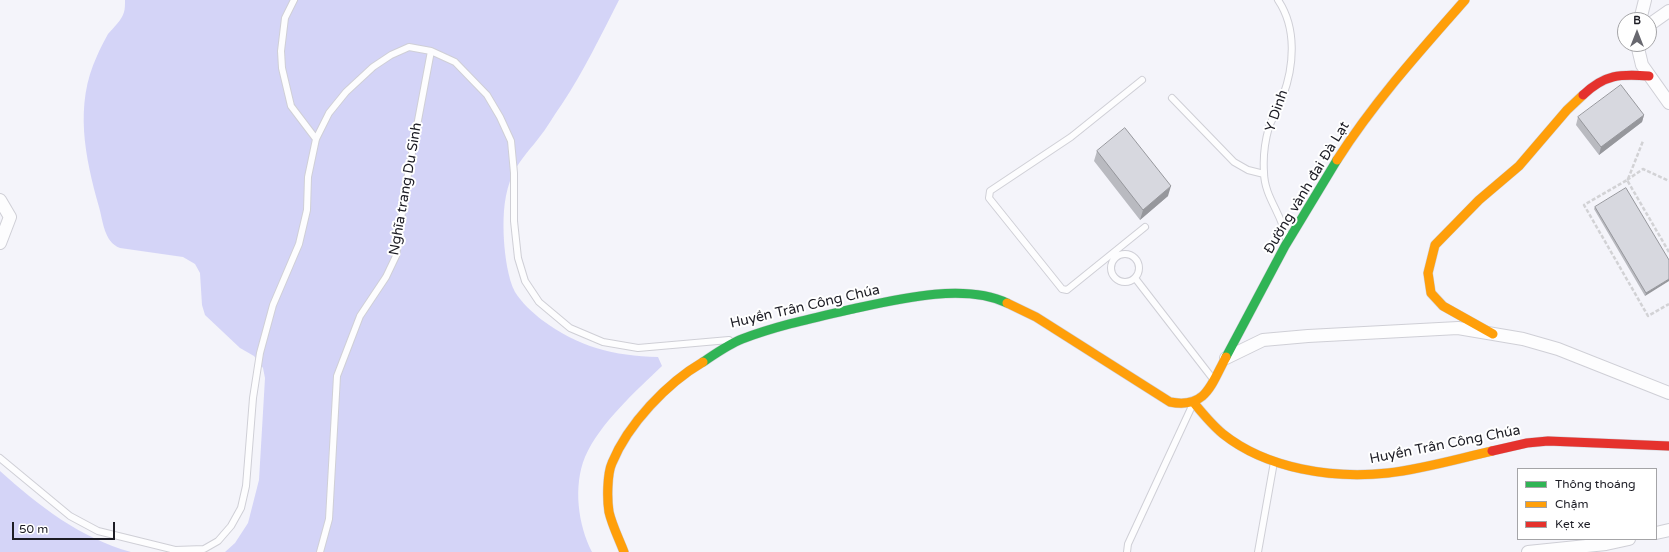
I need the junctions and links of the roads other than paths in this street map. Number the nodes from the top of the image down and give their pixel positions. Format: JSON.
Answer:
{"nodes":[{"id":1,"x":294,"y":0,"type":"edge"},
{"id":2,"x":1278,"y":0,"type":"edge"},
{"id":3,"x":1465,"y":0,"type":"edge"},
{"id":4,"x":1645,"y":0,"type":"edge"},
{"id":5,"x":1669,"y":10,"type":"edge"},
{"id":6,"x":1642,"y":12,"type":"edge"},
{"id":7,"x":1657,"y":19,"type":"edge"},
{"id":8,"x":431,"y":51,"type":"junction"},
{"id":9,"x":1640,"y":52,"type":"edge"},
{"id":10,"x":1649,"y":76,"type":"junction"},
{"id":11,"x":1142,"y":80,"type":"dead end"},
{"id":12,"x":1172,"y":98,"type":"dead end"},
{"id":13,"x":1669,"y":103,"type":"edge"},
{"id":14,"x":316,"y":139,"type":"junction"},
{"id":15,"x":1264,"y":174,"type":"junction"},
{"id":16,"x":0,"y":200,"type":"edge"},
{"id":17,"x":1145,"y":227,"type":"dead end"},
{"id":18,"x":0,"y":243,"type":"edge"},
{"id":19,"x":1287,"y":245,"type":"junction"},
{"id":20,"x":1114,"y":256,"type":"junction"},
{"id":21,"x":1135,"y":278,"type":"junction"},
{"id":22,"x":1493,"y":334,"type":"junction"},
{"id":23,"x":741,"y":339,"type":"junction"},
{"id":24,"x":1226,"y":358,"type":"junction"},
{"id":25,"x":1214,"y":380,"type":"junction"},
{"id":26,"x":1669,"y":393,"type":"edge"},
{"id":27,"x":1194,"y":403,"type":"junction"},
{"id":28,"x":1669,"y":446,"type":"edge"},
{"id":29,"x":0,"y":458,"type":"edge"},
{"id":30,"x":1274,"y":462,"type":"junction"},
{"id":31,"x":1669,"y":530,"type":"edge"},
{"id":32,"x":1657,"y":533,"type":"edge"},
{"id":33,"x":1624,"y":540,"type":"edge"},
{"id":34,"x":320,"y":552,"type":"edge"},
{"id":35,"x":624,"y":552,"type":"edge"},
{"id":36,"x":1127,"y":552,"type":"edge"},
{"id":37,"x":1258,"y":552,"type":"edge"},
{"id":38,"x":1528,"y":552,"type":"edge"}],
"edges":[{"from":1,"to":14,"type":"lane"},
{"from":2,"to":15,"type":"lane","name":"Y Dinh"},
{"from":3,"to":19,"type":"main road","name":"Đường vành đai Đà Lạt"},
{"from":4,"to":6,"type":"street"},
{"from":5,"to":7,"type":"street"},
{"from":8,"to":14,"type":"lane","name":"Huyền Trân Công Chúa"},
{"from":8,"to":23,"type":"lane","name":"Huyền Trân Công Chúa"},
{"from":8,"to":34,"type":"lane","name":"Nghĩa trang Du Sinh"},
{"from":9,"to":10,"type":"street"},
{"from":10,"to":13,"type":"street"},
{"from":10,"to":22,"type":"main road"},
{"from":11,"to":20,"type":"lane"},
{"from":12,"to":15,"type":"lane"},
{"from":14,"to":29,"type":"lane","name":"Huyền Trân Công Chúa"},
{"from":15,"to":19,"type":"lane","name":"Y Dinh"},
{"from":16,"to":18,"type":"street"},
{"from":17,"to":20,"type":"lane"},
{"from":19,"to":24,"type":"main road","name":"Đường vành đai Đà Lạt"},
{"from":20,"to":21,"type":"lane"},
{"from":20,"to":21,"type":"lane"},
{"from":21,"to":25,"type":"lane"},
{"from":22,"to":24,"type":"street"},
{"from":22,"to":26,"type":"street"},
{"from":23,"to":27,"type":"main road","name":"Huyền Trân Công Chúa"},
{"from":23,"to":35,"type":"main road"},
{"from":24,"to":25,"type":"main road","name":"Đường vành đai Đà Lạt"},
{"from":25,"to":27,"type":"main road","name":"Đường vành đai Đà Lạt"},
{"from":27,"to":30,"type":"main road","name":"Huyền Trân Công Chúa"},
{"from":27,"to":36,"type":"lane"},
{"from":28,"to":30,"type":"main road","name":"Huyền Trân Công Chúa"},
{"from":30,"to":37,"type":"lane"},
{"from":31,"to":32,"type":"street"},
{"from":33,"to":38,"type":"street"}]}
